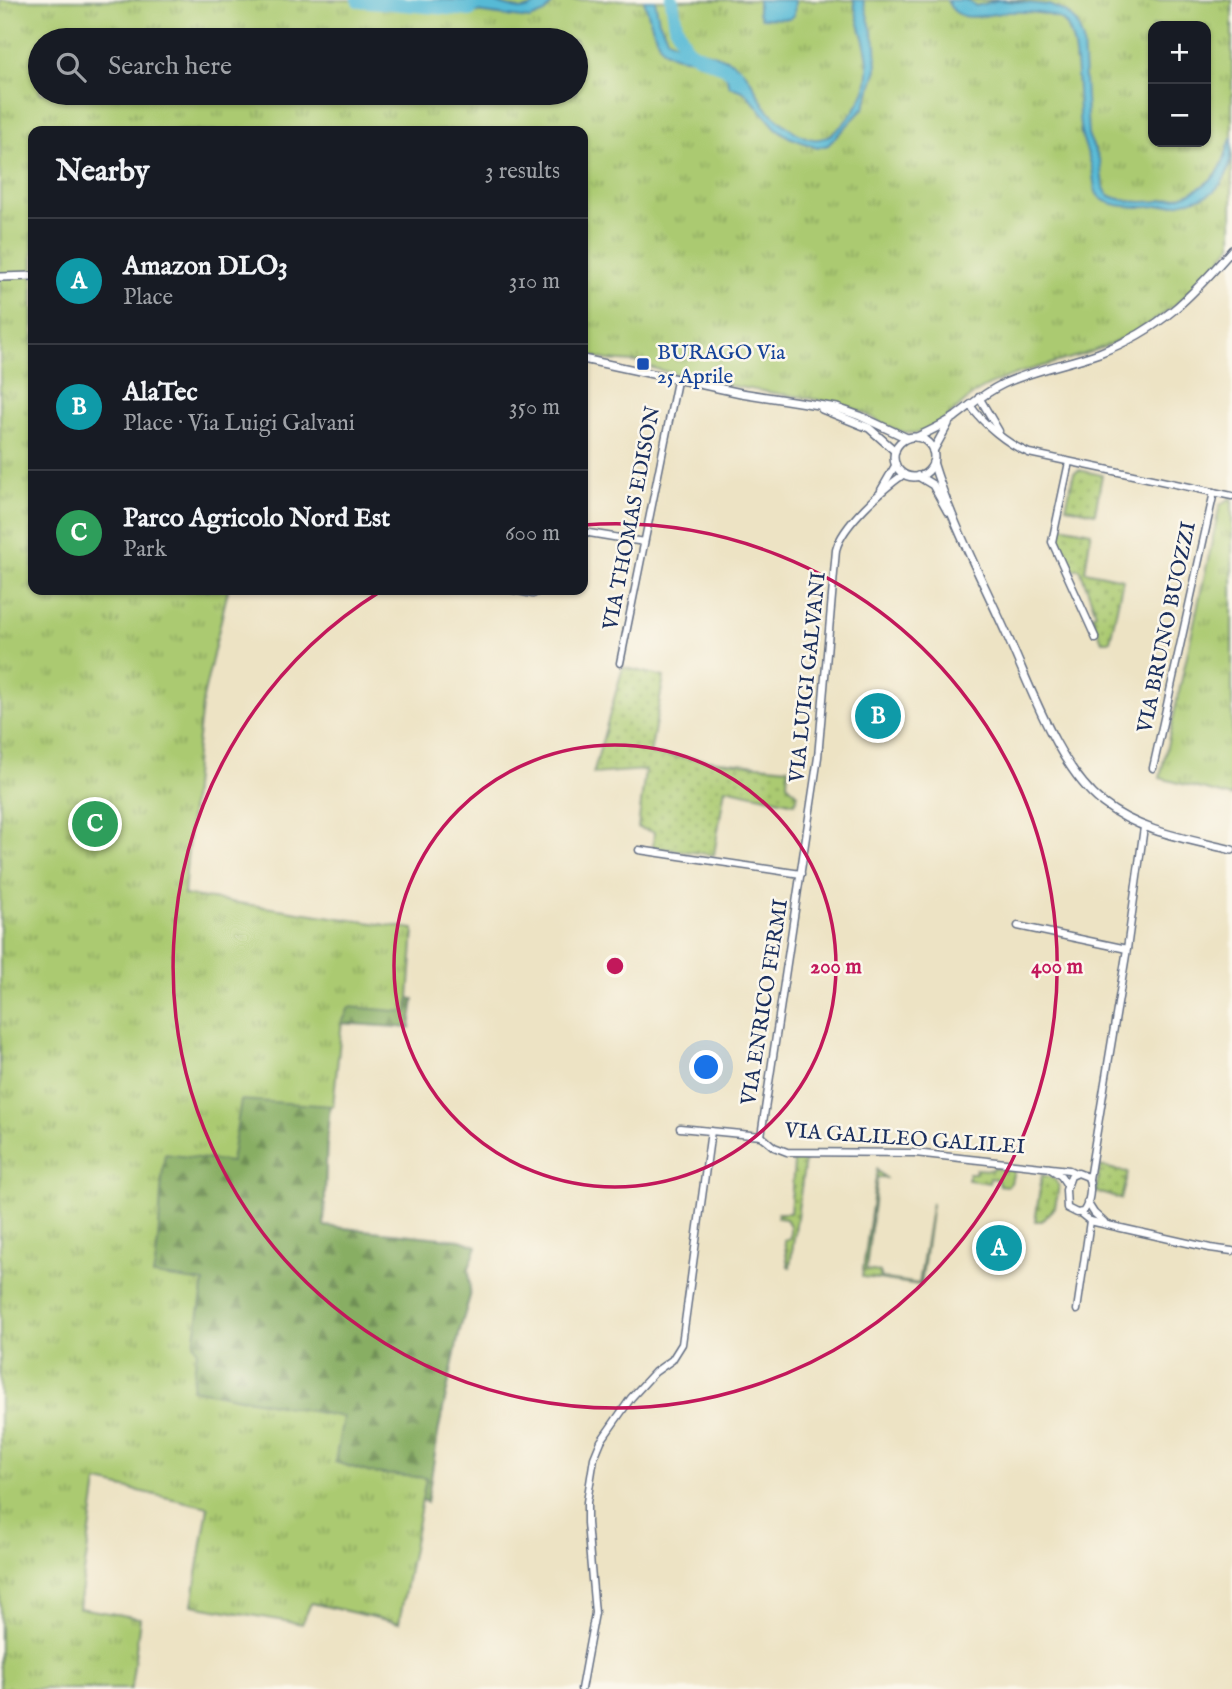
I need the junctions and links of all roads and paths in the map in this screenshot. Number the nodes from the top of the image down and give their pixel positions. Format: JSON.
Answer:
{"nodes":[{"id":1,"x":1232,"y":250,"type":"edge"},
{"id":2,"x":28,"y":276,"type":"edge"},
{"id":3,"x":0,"y":277,"type":"edge"},
{"id":4,"x":588,"y":360,"type":"edge"},
{"id":5,"x":677,"y":381,"type":"junction"},
{"id":6,"x":979,"y":397,"type":"junction"},
{"id":7,"x":804,"y":404,"type":"junction"},
{"id":8,"x":970,"y":405,"type":"junction"},
{"id":9,"x":956,"y":416,"type":"junction"},
{"id":10,"x":1002,"y":436,"type":"junction"},
{"id":11,"x":917,"y":437,"type":"junction"},
{"id":12,"x":907,"y":438,"type":"junction"},
{"id":13,"x":895,"y":451,"type":"junction"},
{"id":14,"x":933,"y":451,"type":"junction"},
{"id":15,"x":933,"y":462,"type":"junction"},
{"id":16,"x":1069,"y":462,"type":"junction"},
{"id":17,"x":896,"y":464,"type":"junction"},
{"id":18,"x":904,"y":474,"type":"junction"},
{"id":19,"x":918,"y":476,"type":"junction"},
{"id":20,"x":1214,"y":492,"type":"junction"},
{"id":21,"x":1232,"y":496,"type":"edge"},
{"id":22,"x":877,"y":497,"type":"junction"},
{"id":23,"x":588,"y":533,"type":"edge"},
{"id":24,"x":964,"y":541,"type":"junction"},
{"id":25,"x":645,"y":542,"type":"junction"},
{"id":26,"x":1096,"y":639,"type":"dead end"},
{"id":27,"x":620,"y":663,"type":"dead end"},
{"id":28,"x":1153,"y":768,"type":"dead end"},
{"id":29,"x":1143,"y":827,"type":"junction"},
{"id":30,"x":639,"y":850,"type":"dead end"},
{"id":31,"x":1232,"y":850,"type":"edge"},
{"id":32,"x":801,"y":874,"type":"junction"},
{"id":33,"x":1018,"y":926,"type":"dead end"},
{"id":34,"x":1127,"y":949,"type":"junction"},
{"id":35,"x":680,"y":1128,"type":"dead end"},
{"id":36,"x":711,"y":1131,"type":"junction"},
{"id":37,"x":761,"y":1136,"type":"junction"},
{"id":38,"x":1094,"y":1160,"type":"junction"},
{"id":39,"x":1049,"y":1168,"type":"junction"},
{"id":40,"x":1078,"y":1173,"type":"junction"},
{"id":41,"x":1089,"y":1179,"type":"junction"},
{"id":42,"x":1067,"y":1185,"type":"junction"},
{"id":43,"x":1087,"y":1202,"type":"junction"},
{"id":44,"x":1080,"y":1213,"type":"junction"},
{"id":45,"x":1090,"y":1221,"type":"junction"},
{"id":46,"x":1105,"y":1223,"type":"junction"},
{"id":47,"x":1232,"y":1251,"type":"edge"},
{"id":48,"x":1077,"y":1310,"type":"dead end"},
{"id":49,"x":581,"y":1689,"type":"edge"}],
"edges":[{"from":1,"to":6,"type":"street"},
{"from":2,"to":3,"type":"street"},
{"from":4,"to":5,"type":"street"},
{"from":5,"to":7,"type":"street"},
{"from":5,"to":25,"type":"street","name":"VIA THOMAS EDISON"},
{"from":6,"to":8,"type":"street"},
{"from":6,"to":10,"type":"street"},
{"from":7,"to":12,"type":"street"},
{"from":7,"to":13,"type":"street"},
{"from":8,"to":9,"type":"street"},
{"from":8,"to":10,"type":"street"},
{"from":9,"to":11,"type":"street"},
{"from":9,"to":14,"type":"street"},
{"from":10,"to":16,"type":"street"},
{"from":11,"to":12,"type":"street"},
{"from":11,"to":14,"type":"street"},
{"from":12,"to":13,"type":"street"},
{"from":13,"to":17,"type":"street"},
{"from":14,"to":15,"type":"street"},
{"from":15,"to":19,"type":"street"},
{"from":15,"to":24,"type":"street"},
{"from":16,"to":20,"type":"street"},
{"from":16,"to":26,"type":"street"},
{"from":17,"to":18,"type":"street"},
{"from":17,"to":22,"type":"street","name":"VIA LUIGI GALVANI"},
{"from":18,"to":19,"type":"street"},
{"from":18,"to":22,"type":"street","name":"VIA LUIGI GALVANI"},
{"from":19,"to":24,"type":"street"},
{"from":20,"to":21,"type":"street"},
{"from":20,"to":28,"type":"street","name":"VIA BRUNO BUOZZI"},
{"from":22,"to":32,"type":"street","name":"VIA LUIGI GALVANI"},
{"from":23,"to":25,"type":"street"},
{"from":24,"to":29,"type":"street"},
{"from":25,"to":27,"type":"street","name":"VIA THOMAS EDISON"},
{"from":29,"to":31,"type":"street"},
{"from":29,"to":34,"type":"street"},
{"from":30,"to":32,"type":"street"},
{"from":32,"to":37,"type":"street","name":"VIA ENRICO FERMI"},
{"from":33,"to":34,"type":"street"},
{"from":34,"to":38,"type":"street"},
{"from":35,"to":36,"type":"street"},
{"from":36,"to":37,"type":"street"},
{"from":36,"to":49,"type":"street"},
{"from":37,"to":39,"type":"street","name":"VIA GALILEO GALILEI"},
{"from":38,"to":40,"type":"street"},
{"from":38,"to":41,"type":"street"},
{"from":39,"to":40,"type":"street","name":"VIA GALILEO GALILEI"},
{"from":39,"to":42,"type":"street"},
{"from":40,"to":41,"type":"street"},
{"from":40,"to":42,"type":"street"},
{"from":41,"to":43,"type":"street"},
{"from":42,"to":44,"type":"street"},
{"from":43,"to":44,"type":"street"},
{"from":43,"to":46,"type":"street"},
{"from":44,"to":45,"type":"street"},
{"from":45,"to":46,"type":"street"},
{"from":45,"to":48,"type":"street"},
{"from":46,"to":47,"type":"street"}]}
